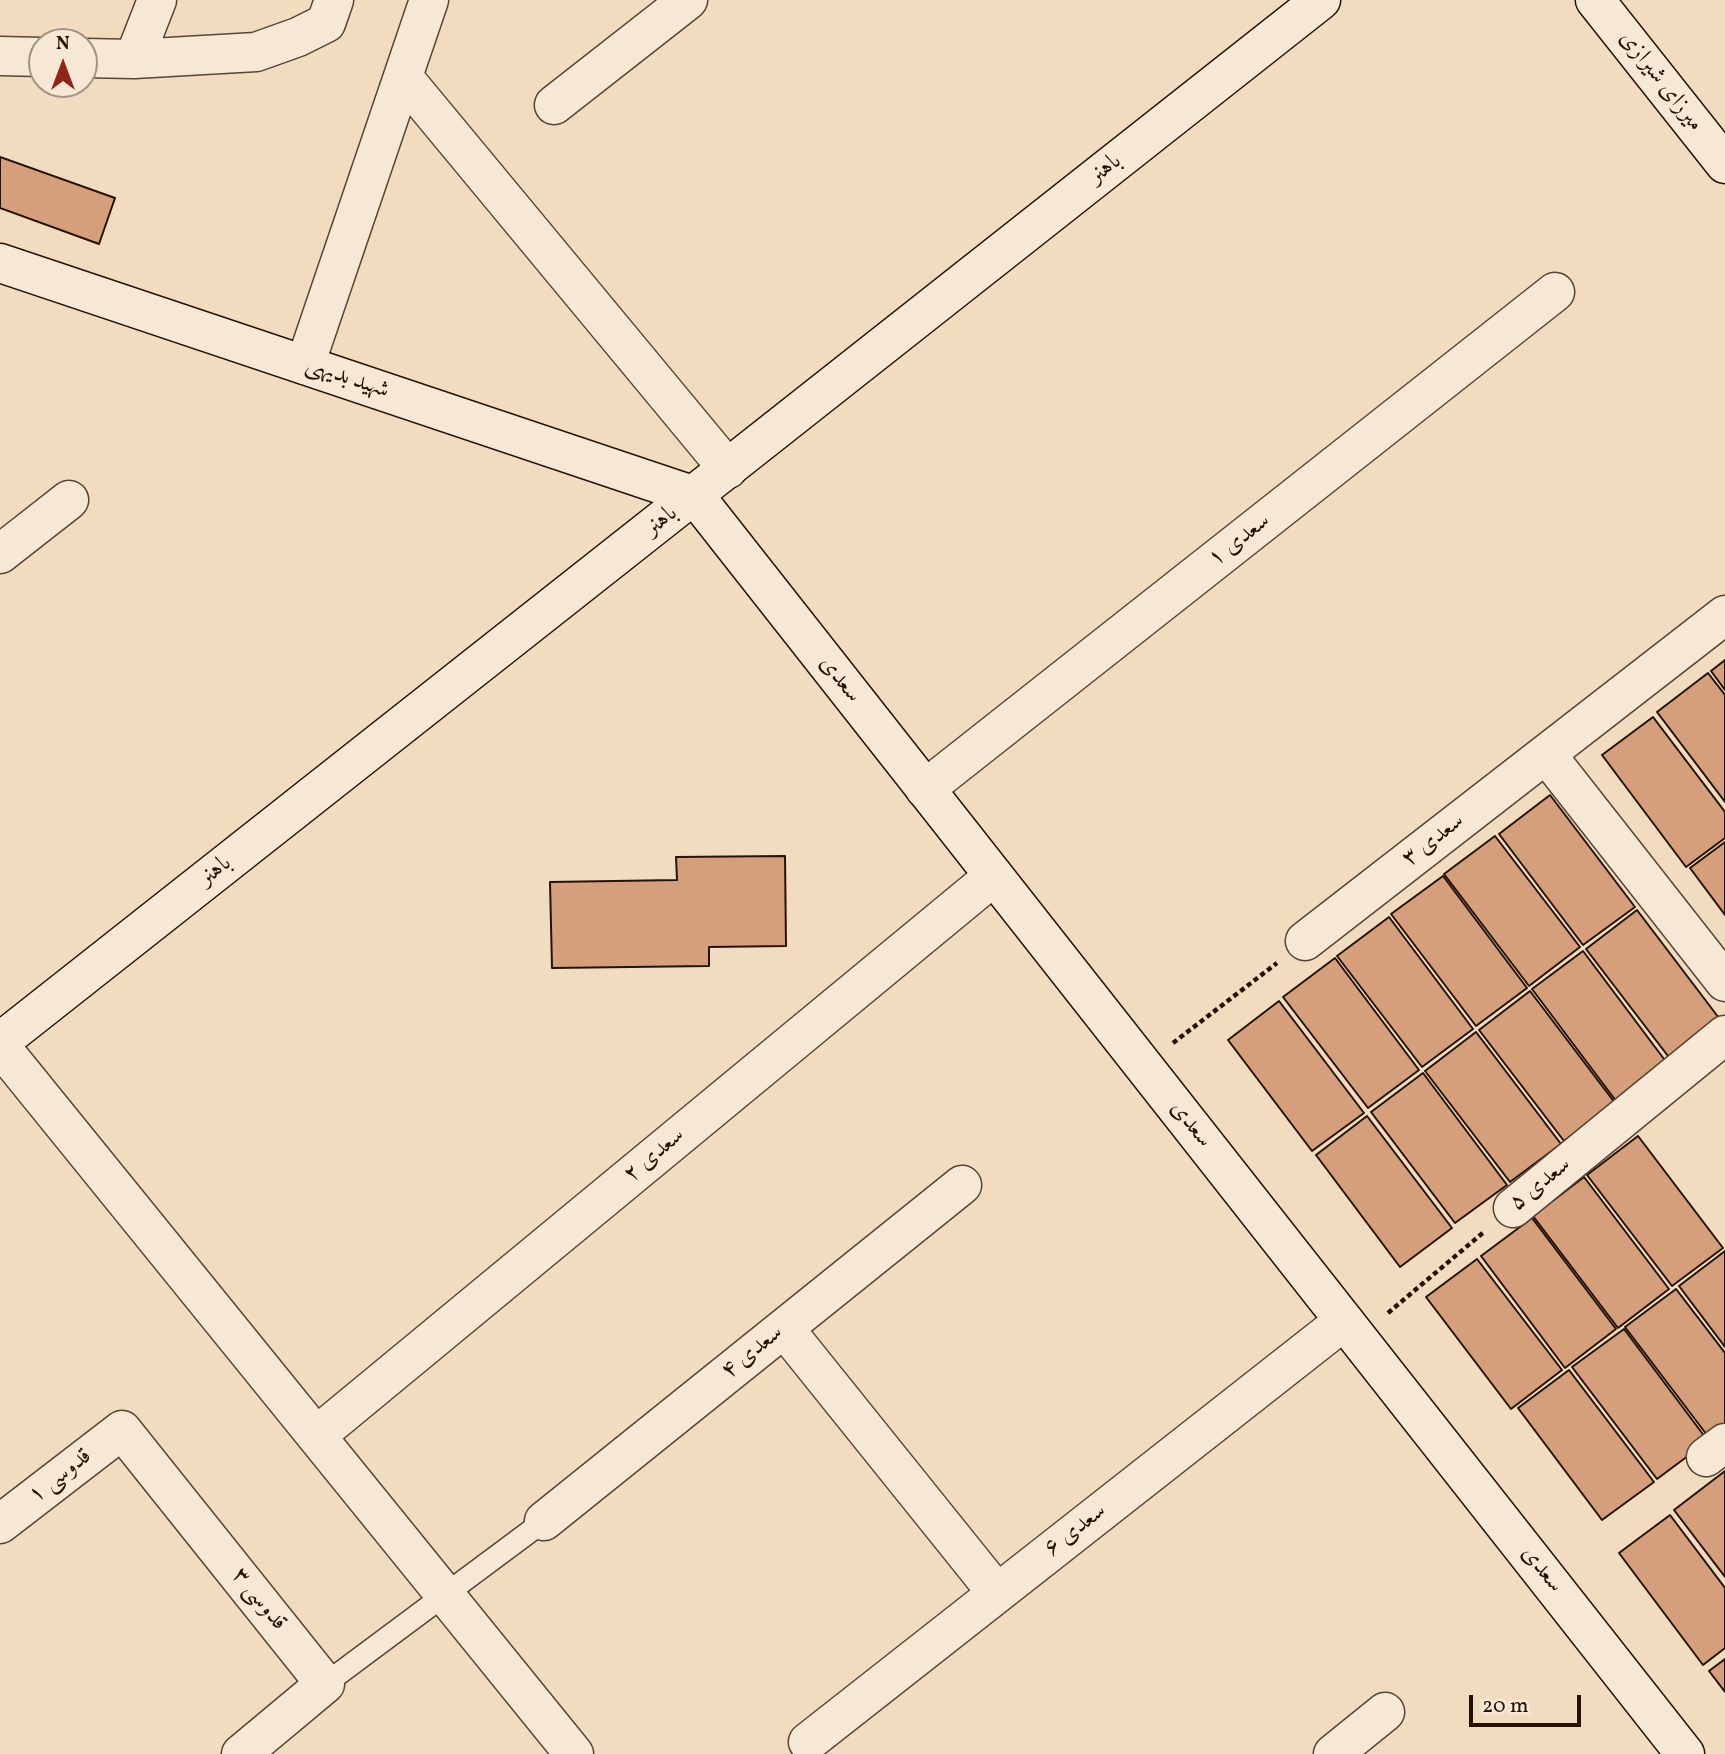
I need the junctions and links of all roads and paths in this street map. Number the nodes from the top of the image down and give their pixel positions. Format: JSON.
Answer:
{"nodes":[{"id":1,"x":157,"y":0,"type":"edge"},
{"id":2,"x":334,"y":0,"type":"edge"},
{"id":3,"x":429,"y":0,"type":"edge"},
{"id":4,"x":688,"y":0,"type":"edge"},
{"id":5,"x":1321,"y":0,"type":"edge"},
{"id":6,"x":1595,"y":0,"type":"edge"},
{"id":7,"x":0,"y":56,"type":"edge"},
{"id":8,"x":28,"y":57,"type":"edge"},
{"id":9,"x":98,"y":58,"type":"edge"},
{"id":10,"x":134,"y":59,"type":"junction"},
{"id":11,"x":403,"y":77,"type":"junction"},
{"id":12,"x":554,"y":106,"type":"dead end"},
{"id":13,"x":1724,"y":160,"type":"edge"},
{"id":14,"x":0,"y":263,"type":"edge"},
{"id":15,"x":1555,"y":292,"type":"dead end"},
{"id":16,"x":305,"y":365,"type":"junction"},
{"id":17,"x":729,"y":469,"type":"junction"},
{"id":18,"x":695,"y":496,"type":"junction"},
{"id":19,"x":69,"y":500,"type":"dead end"},
{"id":20,"x":0,"y":554,"type":"edge"},
{"id":21,"x":1725,"y":615,"type":"edge"},
{"id":22,"x":1546,"y":754,"type":"junction"},
{"id":23,"x":925,"y":789,"type":"junction"},
{"id":24,"x":994,"y":876,"type":"junction"},
{"id":25,"x":1305,"y":941,"type":"joint"},
{"id":26,"x":1725,"y":982,"type":"edge"},
{"id":27,"x":1725,"y":1035,"type":"edge"},
{"id":28,"x":0,"y":1044,"type":"edge"},
{"id":29,"x":1143,"y":1065,"type":"junction"},
{"id":30,"x":962,"y":1185,"type":"dead end"},
{"id":31,"x":1513,"y":1208,"type":"joint"},
{"id":32,"x":784,"y":1328,"type":"junction"},
{"id":33,"x":1351,"y":1329,"type":"junction"},
{"id":34,"x":122,"y":1430,"type":"joint"},
{"id":35,"x":316,"y":1436,"type":"junction"},
{"id":36,"x":544,"y":1521,"type":"joint"},
{"id":37,"x":0,"y":1524,"type":"edge"},
{"id":38,"x":998,"y":1593,"type":"junction"},
{"id":39,"x":445,"y":1595,"type":"junction"},
{"id":40,"x":325,"y":1684,"type":"junction"},
{"id":41,"x":1385,"y":1712,"type":"dead end"},
{"id":42,"x":808,"y":1742,"type":"dead end"},
{"id":43,"x":241,"y":1754,"type":"edge"},
{"id":44,"x":574,"y":1754,"type":"edge"},
{"id":45,"x":1333,"y":1754,"type":"edge"},
{"id":46,"x":1685,"y":1754,"type":"edge"}],
"edges":[{"from":1,"to":10,"type":"street"},
{"from":2,"to":10,"type":"street"},
{"from":3,"to":11,"type":"street"},
{"from":4,"to":12,"type":"street"},
{"from":5,"to":17,"type":"street","name":"باهنر"},
{"from":6,"to":13,"type":"street","name":"میرزای شیرازی"},
{"from":7,"to":8,"type":"street"},
{"from":9,"to":10,"type":"street"},
{"from":11,"to":16,"type":"street"},
{"from":11,"to":17,"type":"street"},
{"from":14,"to":16,"type":"street","name":"شهید بدیهی"},
{"from":15,"to":23,"type":"street","name":"سعدی ۱"},
{"from":16,"to":18,"type":"street","name":"شهید بدیهی"},
{"from":17,"to":18,"type":"street","name":"باهنر"},
{"from":18,"to":23,"type":"street","name":"سعدی"},
{"from":18,"to":28,"type":"street","name":"باهنر"},
{"from":19,"to":20,"type":"street"},
{"from":21,"to":22,"type":"street","name":"سعدی ۳"},
{"from":22,"to":25,"type":"street","name":"سعدی ۳"},
{"from":22,"to":26,"type":"street"},
{"from":23,"to":24,"type":"street","name":"سعدی"},
{"from":24,"to":29,"type":"street","name":"سعدی"},
{"from":24,"to":35,"type":"street","name":"سعدی ۲"},
{"from":25,"to":29,"type":"path"},
{"from":27,"to":31,"type":"street","name":"سعدی ۵"},
{"from":28,"to":35,"type":"street"},
{"from":29,"to":33,"type":"street","name":"سعدی"},
{"from":30,"to":32,"type":"street","name":"سعدی ۴"},
{"from":31,"to":33,"type":"path","name":"سعدی ۵"},
{"from":32,"to":36,"type":"street","name":"سعدی ۴"},
{"from":32,"to":38,"type":"street"},
{"from":33,"to":38,"type":"street","name":"سعدی ۶"},
{"from":33,"to":46,"type":"street","name":"سعدی"},
{"from":34,"to":37,"type":"street","name":"قدوسی ۱"},
{"from":34,"to":40,"type":"street","name":"قدوسی ۳"},
{"from":35,"to":39,"type":"street"},
{"from":36,"to":39,"type":"lane"},
{"from":38,"to":42,"type":"street","name":"سعدی ۶"},
{"from":39,"to":40,"type":"lane"},
{"from":39,"to":44,"type":"street"},
{"from":40,"to":43,"type":"street"},
{"from":41,"to":45,"type":"street"}]}
